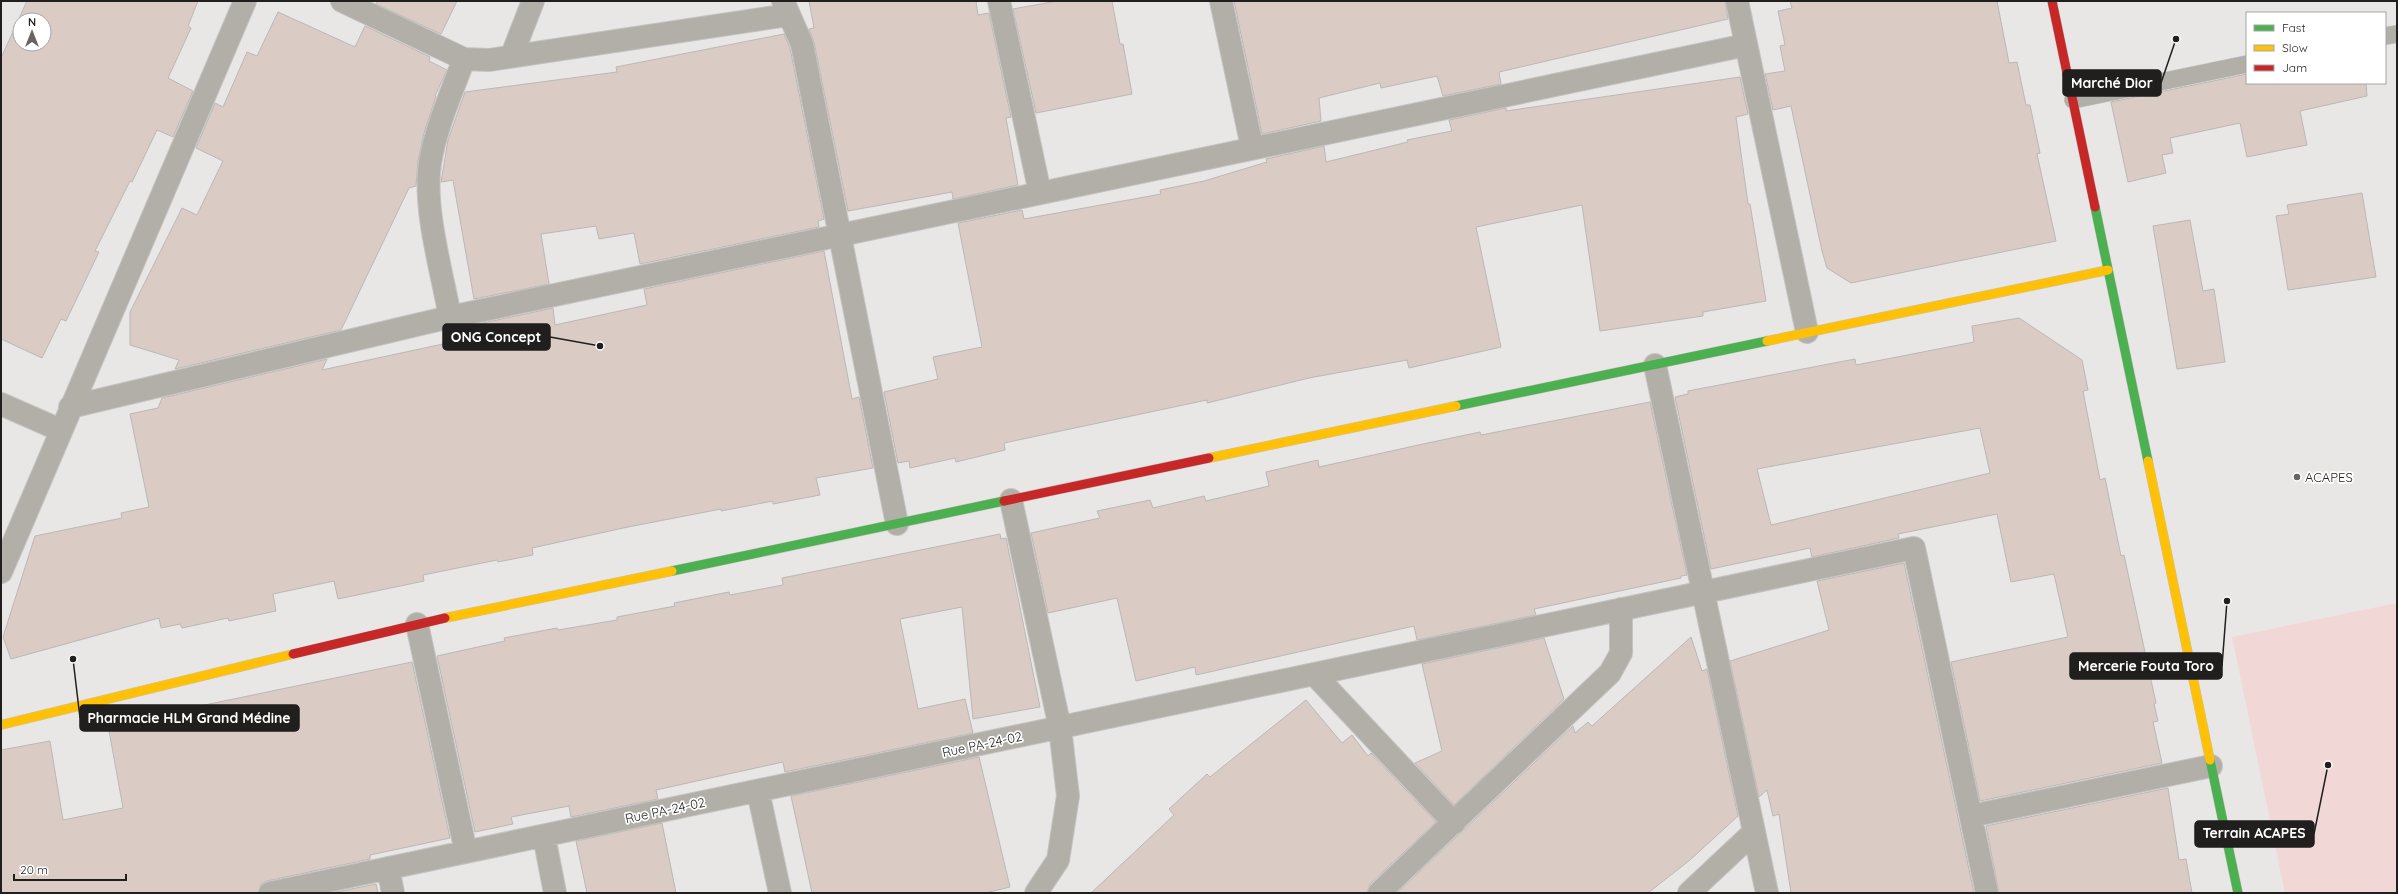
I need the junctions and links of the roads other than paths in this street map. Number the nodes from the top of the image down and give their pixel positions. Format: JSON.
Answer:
{"nodes":[{"id":1,"x":245,"y":1,"type":"edge"},
{"id":2,"x":342,"y":1,"type":"edge"},
{"id":3,"x":533,"y":1,"type":"edge"},
{"id":4,"x":999,"y":1,"type":"edge"},
{"id":5,"x":1221,"y":1,"type":"edge"},
{"id":6,"x":1737,"y":1,"type":"edge"},
{"id":7,"x":2052,"y":1,"type":"edge"},
{"id":8,"x":786,"y":8,"type":"edge"},
{"id":9,"x":2397,"y":34,"type":"edge"},
{"id":10,"x":2386,"y":36,"type":"edge"},
{"id":11,"x":1746,"y":45,"type":"junction"},
{"id":12,"x":512,"y":55,"type":"junction"},
{"id":13,"x":464,"y":59,"type":"junction"},
{"id":14,"x":2246,"y":64,"type":"edge"},
{"id":15,"x":2073,"y":100,"type":"junction"},
{"id":16,"x":1252,"y":147,"type":"junction"},
{"id":17,"x":1040,"y":193,"type":"junction"},
{"id":18,"x":841,"y":235,"type":"junction"},
{"id":19,"x":2108,"y":270,"type":"junction"},
{"id":20,"x":450,"y":317,"type":"junction"},
{"id":21,"x":1807,"y":332,"type":"junction"},
{"id":22,"x":1654,"y":365,"type":"junction"},
{"id":23,"x":1,"y":404,"type":"edge"},
{"id":24,"x":70,"y":407,"type":"junction"},
{"id":25,"x":60,"y":430,"type":"junction"},
{"id":26,"x":1011,"y":500,"type":"junction"},
{"id":27,"x":897,"y":524,"type":"junction"},
{"id":28,"x":1,"y":572,"type":"edge"},
{"id":29,"x":1703,"y":592,"type":"junction"},
{"id":30,"x":1621,"y":610,"type":"junction"},
{"id":31,"x":417,"y":624,"type":"junction"},
{"id":32,"x":1314,"y":674,"type":"junction"},
{"id":33,"x":1,"y":725,"type":"edge"},
{"id":34,"x":1060,"y":728,"type":"junction"},
{"id":35,"x":2211,"y":766,"type":"junction"},
{"id":36,"x":758,"y":791,"type":"junction"},
{"id":37,"x":1971,"y":816,"type":"junction"},
{"id":38,"x":1454,"y":822,"type":"junction"},
{"id":39,"x":1754,"y":832,"type":"junction"},
{"id":40,"x":544,"y":836,"type":"junction"},
{"id":41,"x":466,"y":852,"type":"junction"},
{"id":42,"x":388,"y":868,"type":"junction"},
{"id":43,"x":270,"y":893,"type":"edge"},
{"id":44,"x":393,"y":893,"type":"edge"},
{"id":45,"x":555,"y":893,"type":"edge"},
{"id":46,"x":780,"y":893,"type":"edge"},
{"id":47,"x":1036,"y":893,"type":"edge"},
{"id":48,"x":1379,"y":893,"type":"edge"},
{"id":49,"x":1690,"y":893,"type":"edge"},
{"id":50,"x":1767,"y":893,"type":"edge"},
{"id":51,"x":1987,"y":893,"type":"edge"},
{"id":52,"x":2238,"y":893,"type":"edge"}],
"edges":[{"from":1,"to":24,"type":"street"},
{"from":2,"to":13,"type":"street"},
{"from":3,"to":12,"type":"street"},
{"from":4,"to":17,"type":"street"},
{"from":5,"to":16,"type":"street"},
{"from":6,"to":11,"type":"street"},
{"from":7,"to":15,"type":"street"},
{"from":8,"to":12,"type":"street"},
{"from":8,"to":18,"type":"street"},
{"from":9,"to":10,"type":"lane"},
{"from":11,"to":16,"type":"street"},
{"from":11,"to":21,"type":"street"},
{"from":12,"to":13,"type":"street"},
{"from":13,"to":20,"type":"street"},
{"from":14,"to":15,"type":"lane"},
{"from":15,"to":19,"type":"street"},
{"from":16,"to":17,"type":"street"},
{"from":17,"to":18,"type":"street"},
{"from":18,"to":20,"type":"street"},
{"from":18,"to":27,"type":"street"},
{"from":19,"to":21,"type":"street"},
{"from":19,"to":35,"type":"street"},
{"from":20,"to":24,"type":"street"},
{"from":21,"to":22,"type":"street"},
{"from":22,"to":26,"type":"street"},
{"from":22,"to":29,"type":"street"},
{"from":23,"to":25,"type":"street"},
{"from":24,"to":25,"type":"street"},
{"from":25,"to":28,"type":"street"},
{"from":26,"to":27,"type":"street"},
{"from":26,"to":34,"type":"street"},
{"from":27,"to":31,"type":"street"},
{"from":29,"to":30,"type":"street","name":"Rue PA-24-02"},
{"from":29,"to":37,"type":"street","name":"Rue PA-24-02"},
{"from":29,"to":39,"type":"street"},
{"from":30,"to":32,"type":"street","name":"Rue PA-24-02"},
{"from":30,"to":38,"type":"street"},
{"from":31,"to":33,"type":"street"},
{"from":31,"to":41,"type":"street"},
{"from":32,"to":34,"type":"street","name":"Rue PA-24-02"},
{"from":32,"to":38,"type":"street"},
{"from":34,"to":36,"type":"street","name":"Rue PA-24-02"},
{"from":34,"to":47,"type":"street"},
{"from":35,"to":37,"type":"street"},
{"from":35,"to":52,"type":"street"},
{"from":36,"to":40,"type":"street","name":"Rue PA-24-02"},
{"from":36,"to":46,"type":"street"},
{"from":37,"to":51,"type":"street"},
{"from":38,"to":48,"type":"street"},
{"from":39,"to":49,"type":"street"},
{"from":39,"to":50,"type":"street"},
{"from":40,"to":41,"type":"street","name":"Rue PA-24-02"},
{"from":40,"to":45,"type":"street"},
{"from":41,"to":42,"type":"street","name":"Rue PA-24-02"},
{"from":42,"to":43,"type":"street","name":"Rue PA-24-02"},
{"from":42,"to":44,"type":"street"}]}
